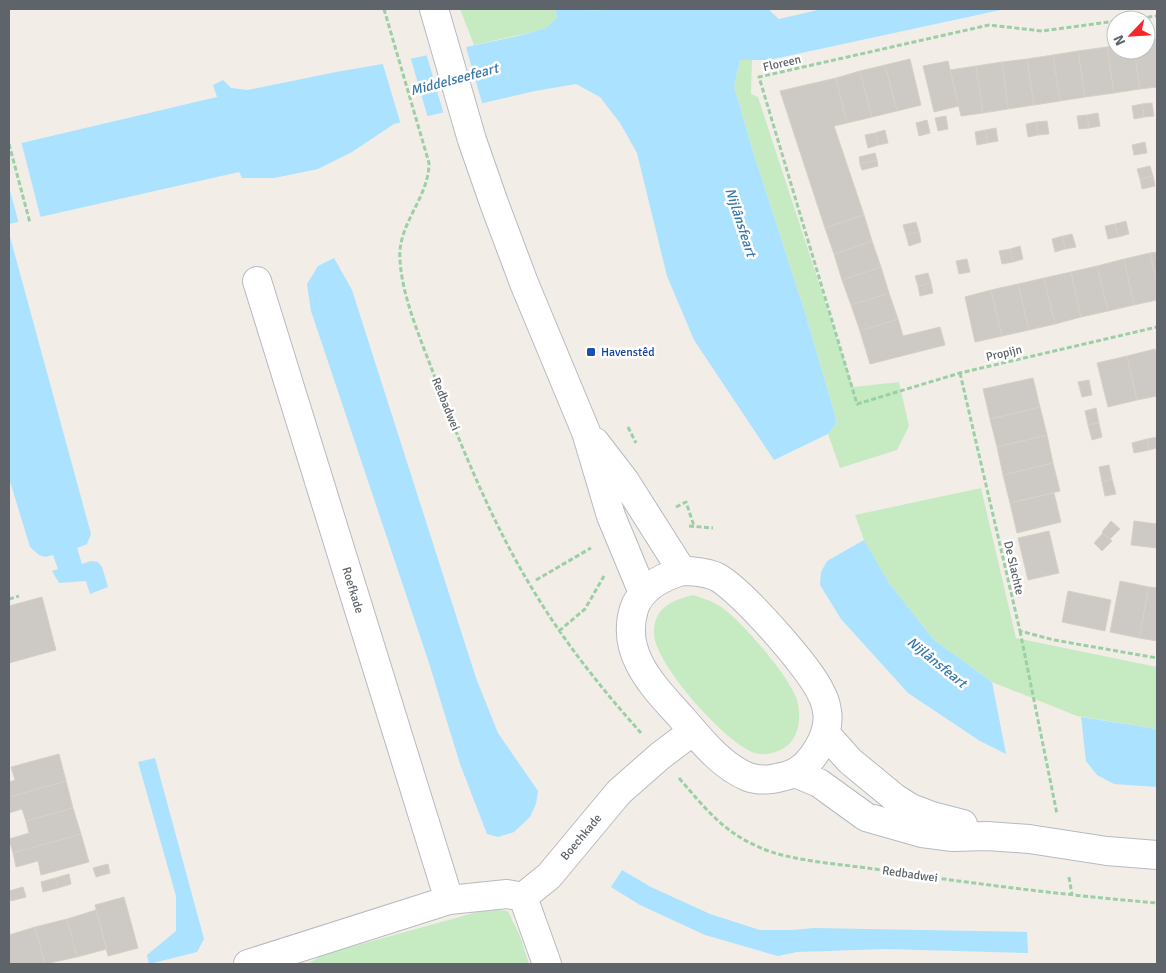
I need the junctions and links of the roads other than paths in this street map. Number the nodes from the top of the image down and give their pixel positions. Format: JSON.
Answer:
{"nodes":[{"id":1,"x":434,"y":9,"type":"edge"},
{"id":2,"x":256,"y":281,"type":"dead end"},
{"id":3,"x":586,"y":432,"type":"junction"},
{"id":4,"x":682,"y":571,"type":"junction"},
{"id":5,"x":643,"y":594,"type":"junction"},
{"id":6,"x":693,"y":731,"type":"junction"},
{"id":7,"x":825,"y":733,"type":"junction"},
{"id":8,"x":795,"y":773,"type":"junction"},
{"id":9,"x":987,"y":836,"type":"junction"},
{"id":10,"x":1157,"y":855,"type":"edge"},
{"id":11,"x":523,"y":897,"type":"junction"},
{"id":12,"x":449,"y":900,"type":"junction"},
{"id":13,"x":248,"y":964,"type":"edge"},
{"id":14,"x":547,"y":964,"type":"edge"}],
"edges":[{"from":1,"to":3,"type":"street"},
{"from":2,"to":12,"type":"street","name":"Roefkade"},
{"from":3,"to":4,"type":"street"},
{"from":3,"to":5,"type":"street"},
{"from":4,"to":5,"type":"street"},
{"from":4,"to":7,"type":"street"},
{"from":5,"to":6,"type":"street"},
{"from":6,"to":8,"type":"street"},
{"from":6,"to":11,"type":"street","name":"Boechkade"},
{"from":7,"to":8,"type":"street"},
{"from":7,"to":9,"type":"street"},
{"from":8,"to":9,"type":"street"},
{"from":9,"to":10,"type":"street"},
{"from":11,"to":12,"type":"street"},
{"from":11,"to":14,"type":"street"},
{"from":12,"to":13,"type":"street"}]}
